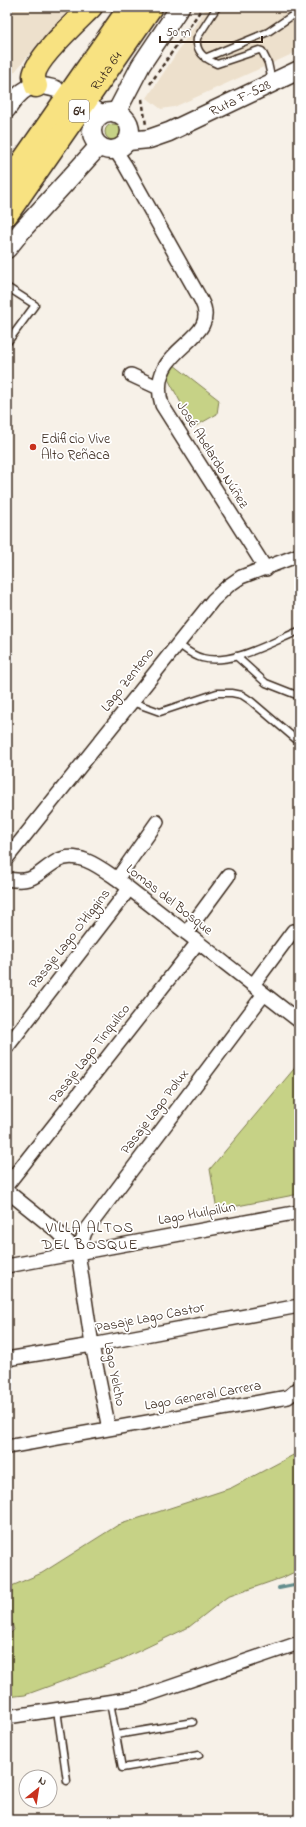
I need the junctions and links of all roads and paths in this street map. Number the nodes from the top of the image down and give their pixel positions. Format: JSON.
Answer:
{"nodes":[{"id":1,"x":91,"y":7,"type":"edge"},
{"id":2,"x":130,"y":7,"type":"edge"},
{"id":3,"x":151,"y":7,"type":"edge"},
{"id":4,"x":180,"y":7,"type":"edge"},
{"id":5,"x":204,"y":7,"type":"edge"},
{"id":6,"x":217,"y":7,"type":"edge"},
{"id":7,"x":299,"y":11,"type":"edge"},
{"id":8,"x":205,"y":58,"type":"junction"},
{"id":9,"x":299,"y":70,"type":"edge"},
{"id":10,"x":272,"y":82,"type":"junction"},
{"id":11,"x":46,"y":87,"type":"joint"},
{"id":12,"x":145,"y":89,"type":"dead end"},
{"id":13,"x":143,"y":95,"type":"dead end"},
{"id":14,"x":7,"y":110,"type":"edge"},
{"id":15,"x":109,"y":113,"type":"junction"},
{"id":16,"x":180,"y":126,"type":"junction"},
{"id":17,"x":147,"y":127,"type":"junction"},
{"id":18,"x":114,"y":146,"type":"junction"},
{"id":19,"x":7,"y":184,"type":"edge"},
{"id":20,"x":7,"y":214,"type":"edge"},
{"id":21,"x":7,"y":249,"type":"edge"},
{"id":22,"x":7,"y":287,"type":"edge"},
{"id":23,"x":7,"y":343,"type":"edge"},
{"id":24,"x":131,"y":375,"type":"dead end"},
{"id":25,"x":159,"y":388,"type":"junction"},
{"id":26,"x":299,"y":555,"type":"edge"},
{"id":27,"x":266,"y":569,"type":"junction"},
{"id":28,"x":299,"y":631,"type":"edge"},
{"id":29,"x":177,"y":644,"type":"junction"},
{"id":30,"x":236,"y":656,"type":"junction"},
{"id":31,"x":299,"y":696,"type":"edge"},
{"id":32,"x":132,"y":702,"type":"junction"},
{"id":33,"x":299,"y":742,"type":"edge"},
{"id":34,"x":157,"y":822,"type":"dead end"},
{"id":35,"x":7,"y":858,"type":"edge"},
{"id":36,"x":228,"y":876,"type":"dead end"},
{"id":37,"x":7,"y":879,"type":"edge"},
{"id":38,"x":117,"y":879,"type":"junction"},
{"id":39,"x":129,"y":889,"type":"junction"},
{"id":40,"x":293,"y":931,"type":"dead end"},
{"id":41,"x":186,"y":933,"type":"junction"},
{"id":42,"x":198,"y":942,"type":"junction"},
{"id":43,"x":253,"y":985,"type":"junction"},
{"id":44,"x":264,"y":994,"type":"junction"},
{"id":45,"x":299,"y":1021,"type":"edge"},
{"id":46,"x":7,"y":1047,"type":"edge"},
{"id":47,"x":7,"y":1185,"type":"edge"},
{"id":48,"x":7,"y":1191,"type":"edge"},
{"id":49,"x":299,"y":1212,"type":"edge"},
{"id":50,"x":78,"y":1252,"type":"junction"},
{"id":51,"x":7,"y":1266,"type":"edge"},
{"id":52,"x":299,"y":1306,"type":"edge"},
{"id":53,"x":92,"y":1345,"type":"junction"},
{"id":54,"x":7,"y":1359,"type":"edge"},
{"id":55,"x":299,"y":1388,"type":"edge"},
{"id":56,"x":109,"y":1429,"type":"junction"},
{"id":57,"x":7,"y":1447,"type":"edge"},
{"id":58,"x":299,"y":1643,"type":"edge"},
{"id":59,"x":110,"y":1702,"type":"junction"},
{"id":60,"x":57,"y":1710,"type":"junction"},
{"id":61,"x":7,"y":1717,"type":"edge"},
{"id":62,"x":193,"y":1722,"type":"dead end"},
{"id":63,"x":116,"y":1735,"type":"junction"},
{"id":64,"x":199,"y":1755,"type":"dead end"},
{"id":65,"x":67,"y":1781,"type":"dead end"}],
"edges":[{"from":1,"to":11,"type":"highway"},
{"from":2,"to":19,"type":"highway","name":"Ruta 64","number":"64"},
{"from":3,"to":20,"type":"highway","name":"Ruta 64","number":"64"},
{"from":4,"to":15,"type":"main road"},
{"from":5,"to":12,"type":"path"},
{"from":6,"to":8,"type":"lane"},
{"from":7,"to":8,"type":"lane"},
{"from":8,"to":10,"type":"lane"},
{"from":9,"to":10,"type":"main road","name":"Ruta F-528"},
{"from":10,"to":16,"type":"main road","name":"Ruta F-528"},
{"from":11,"to":14,"type":"street"},
{"from":13,"to":17,"type":"path"},
{"from":15,"to":17,"type":"main road","name":"Ruta F-528"},
{"from":15,"to":18,"type":"main road"},
{"from":15,"to":18,"type":"main road"},
{"from":16,"to":17,"type":"main road","name":"Ruta F-528"},
{"from":16,"to":18,"type":"main road","name":"Ruta F-528"},
{"from":18,"to":21,"type":"main road"},
{"from":18,"to":25,"type":"street","name":"José Abelardo Núñez"},
{"from":22,"to":23,"type":"lane"},
{"from":24,"to":25,"type":"street"},
{"from":25,"to":27,"type":"street","name":"José Abelardo Núñez"},
{"from":26,"to":27,"type":"street","name":"Lago Zenteno"},
{"from":27,"to":29,"type":"street","name":"Lago Zenteno"},
{"from":28,"to":30,"type":"lane"},
{"from":29,"to":30,"type":"lane"},
{"from":29,"to":32,"type":"street","name":"Lago Zenteno"},
{"from":30,"to":31,"type":"lane"},
{"from":32,"to":33,"type":"lane"},
{"from":32,"to":35,"type":"street","name":"Lago Zenteno"},
{"from":34,"to":38,"type":"street","name":"Pasaje Lago O'Higgins"},
{"from":36,"to":41,"type":"street"},
{"from":37,"to":38,"type":"street","name":"Lomas del Bosque"},
{"from":38,"to":39,"type":"street","name":"Lomas del Bosque"},
{"from":39,"to":41,"type":"street","name":"Lomas del Bosque"},
{"from":39,"to":46,"type":"street","name":"Pasaje Lago O'Higgins"},
{"from":40,"to":43,"type":"street"},
{"from":41,"to":42,"type":"street","name":"Lomas del Bosque"},
{"from":42,"to":43,"type":"street","name":"Lomas del Bosque"},
{"from":42,"to":47,"type":"street","name":"Pasaje Lago Tinquilco"},
{"from":43,"to":44,"type":"street","name":"Lomas del Bosque"},
{"from":44,"to":45,"type":"street","name":"Lomas del Bosque"},
{"from":44,"to":50,"type":"street","name":"Pasaje Lago Polux"},
{"from":48,"to":50,"type":"street"},
{"from":49,"to":50,"type":"street","name":"Lago Huilpilún"},
{"from":50,"to":51,"type":"street","name":"Lago Huilpilún"},
{"from":50,"to":53,"type":"street","name":"Lago Yelcho"},
{"from":52,"to":53,"type":"street","name":"Pasaje Lago Castor"},
{"from":53,"to":54,"type":"street","name":"Pasaje Lago Castor"},
{"from":53,"to":56,"type":"street","name":"Lago Yelcho"},
{"from":55,"to":56,"type":"street","name":"Lago General Carrera"},
{"from":56,"to":57,"type":"street","name":"Lago General Carrera"},
{"from":58,"to":59,"type":"street"},
{"from":59,"to":60,"type":"street"},
{"from":59,"to":63,"type":"lane"},
{"from":60,"to":61,"type":"street"},
{"from":60,"to":65,"type":"lane"},
{"from":62,"to":63,"type":"lane"},
{"from":63,"to":64,"type":"lane"}]}
